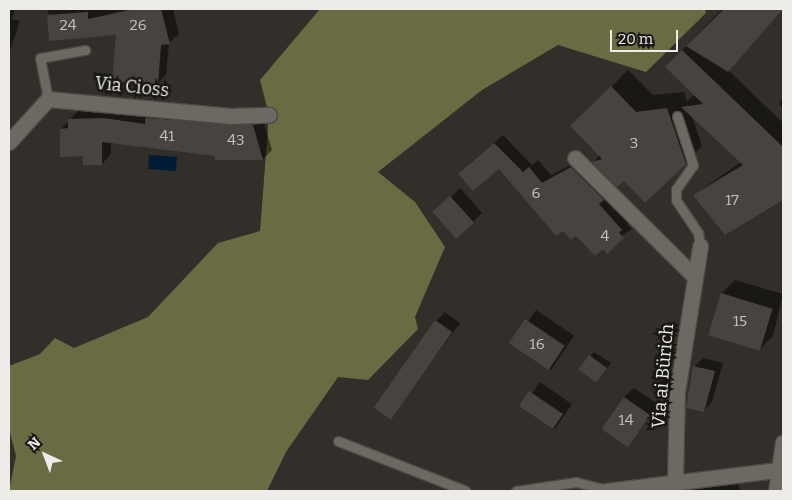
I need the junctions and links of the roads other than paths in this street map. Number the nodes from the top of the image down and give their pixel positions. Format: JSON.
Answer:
{"nodes":[{"id":1,"x":85,"y":50,"type":"dead end"},
{"id":2,"x":48,"y":99,"type":"junction"},
{"id":3,"x":269,"y":115,"type":"dead end"},
{"id":4,"x":677,"y":116,"type":"dead end"},
{"id":5,"x":9,"y":142,"type":"edge"},
{"id":6,"x":575,"y":158,"type":"dead end"},
{"id":7,"x":700,"y":246,"type":"joint"},
{"id":8,"x":692,"y":274,"type":"junction"},
{"id":9,"x":338,"y":441,"type":"dead end"},
{"id":10,"x":783,"y":442,"type":"edge"},
{"id":11,"x":778,"y":470,"type":"junction"},
{"id":12,"x":675,"y":480,"type":"junction"},
{"id":13,"x":466,"y":491,"type":"edge"},
{"id":14,"x":516,"y":491,"type":"edge"},
{"id":15,"x":606,"y":491,"type":"edge"},
{"id":16,"x":776,"y":491,"type":"edge"}],
"edges":[{"from":1,"to":2,"type":"lane"},
{"from":2,"to":3,"type":"street","name":"Via Cioss"},
{"from":2,"to":5,"type":"street"},
{"from":4,"to":7,"type":"lane"},
{"from":6,"to":8,"type":"street"},
{"from":7,"to":8,"type":"street","name":"Via ai Bürich"},
{"from":8,"to":12,"type":"street","name":"Via ai Bürich"},
{"from":9,"to":13,"type":"lane"},
{"from":10,"to":11,"type":"street"},
{"from":11,"to":12,"type":"street"},
{"from":11,"to":16,"type":"street"},
{"from":12,"to":15,"type":"street"},
{"from":14,"to":15,"type":"lane"}]}
